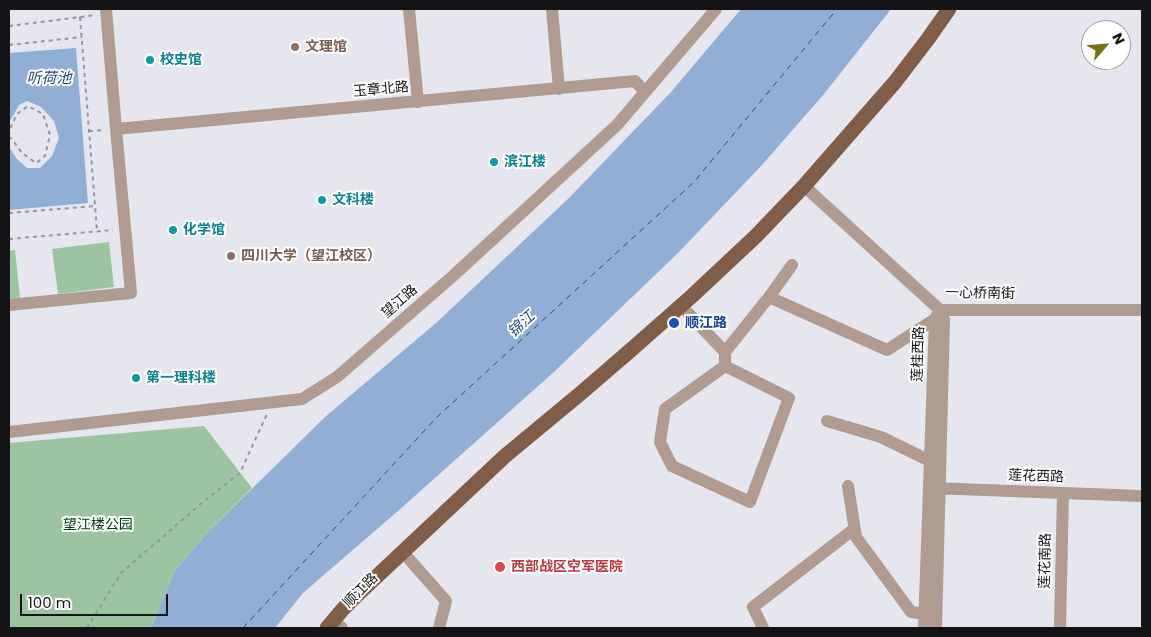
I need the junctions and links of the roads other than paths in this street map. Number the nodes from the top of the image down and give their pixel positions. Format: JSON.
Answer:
{"nodes":[{"id":1,"x":409,"y":9,"type":"edge"},
{"id":2,"x":552,"y":9,"type":"edge"},
{"id":3,"x":716,"y":9,"type":"edge"},
{"id":4,"x":949,"y":9,"type":"edge"},
{"id":5,"x":961,"y":9,"type":"edge"},
{"id":6,"x":106,"y":11,"type":"edge"},
{"id":7,"x":560,"y":89,"type":"junction"},
{"id":8,"x":645,"y":92,"type":"junction"},
{"id":9,"x":418,"y":102,"type":"junction"},
{"id":10,"x":116,"y":129,"type":"junction"},
{"id":11,"x":808,"y":190,"type":"junction"},
{"id":12,"x":792,"y":265,"type":"dead end"},
{"id":13,"x":769,"y":297,"type":"junction"},
{"id":14,"x":9,"y":305,"type":"edge"},
{"id":15,"x":1142,"y":310,"type":"edge"},
{"id":16,"x":688,"y":313,"type":"junction"},
{"id":17,"x":938,"y":315,"type":"junction"},
{"id":18,"x":725,"y":352,"type":"junction"},
{"id":19,"x":724,"y":366,"type":"junction"},
{"id":20,"x":827,"y":421,"type":"dead end"},
{"id":21,"x":9,"y":432,"type":"edge"},
{"id":22,"x":930,"y":461,"type":"junction"},
{"id":23,"x":848,"y":486,"type":"dead end"},
{"id":24,"x":934,"y":488,"type":"junction"},
{"id":25,"x":1063,"y":493,"type":"junction"},
{"id":26,"x":1142,"y":496,"type":"edge"},
{"id":27,"x":854,"y":528,"type":"junction"},
{"id":28,"x":409,"y":559,"type":"junction"},
{"id":29,"x":925,"y":614,"type":"junction"},
{"id":30,"x":338,"y":628,"type":"edge"},
{"id":31,"x":440,"y":628,"type":"edge"},
{"id":32,"x":763,"y":628,"type":"edge"},
{"id":33,"x":924,"y":628,"type":"edge"},
{"id":34,"x":936,"y":628,"type":"edge"},
{"id":35,"x":1060,"y":628,"type":"edge"}],
"edges":[{"from":1,"to":9,"type":"street"},
{"from":2,"to":7,"type":"street"},
{"from":3,"to":8,"type":"street","name":"望江路"},
{"from":4,"to":11,"type":"main road","name":"顺江路"},
{"from":5,"to":11,"type":"main road","name":"顺江路"},
{"from":6,"to":10,"type":"street"},
{"from":7,"to":8,"type":"street","name":"玉章北路"},
{"from":7,"to":9,"type":"street","name":"玉章北路"},
{"from":8,"to":21,"type":"street","name":"望江路"},
{"from":9,"to":10,"type":"street","name":"玉章北路"},
{"from":10,"to":14,"type":"street"},
{"from":11,"to":16,"type":"main road","name":"顺江路"},
{"from":11,"to":17,"type":"street","name":"一心桥南街"},
{"from":11,"to":30,"type":"main road","name":"顺江路"},
{"from":12,"to":13,"type":"street"},
{"from":13,"to":17,"type":"street"},
{"from":13,"to":18,"type":"street"},
{"from":15,"to":17,"type":"street","name":"一心桥南街"},
{"from":16,"to":18,"type":"street"},
{"from":16,"to":28,"type":"main road","name":"顺江路"},
{"from":17,"to":22,"type":"street","name":"莲桂西路"},
{"from":17,"to":24,"type":"street","name":"莲桂西路"},
{"from":18,"to":19,"type":"street"},
{"from":19,"to":19,"type":"street"},
{"from":20,"to":22,"type":"street"},
{"from":22,"to":24,"type":"street","name":"莲桂西路"},
{"from":23,"to":27,"type":"street"},
{"from":24,"to":25,"type":"street","name":"莲花西路"},
{"from":24,"to":29,"type":"street","name":"莲桂西路"},
{"from":24,"to":34,"type":"street","name":"莲桂西路"},
{"from":25,"to":26,"type":"street","name":"莲花西路"},
{"from":25,"to":35,"type":"street","name":"莲花南路"},
{"from":27,"to":29,"type":"street"},
{"from":27,"to":32,"type":"street"},
{"from":28,"to":30,"type":"main road","name":"顺江路"},
{"from":28,"to":31,"type":"street"},
{"from":29,"to":33,"type":"street","name":"莲桂西路"}]}
